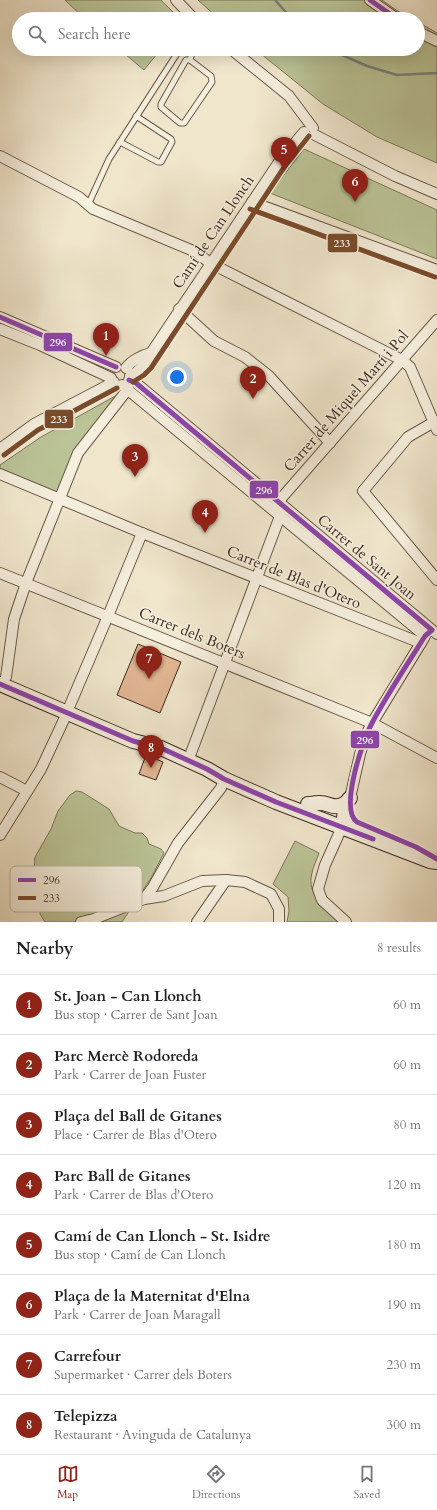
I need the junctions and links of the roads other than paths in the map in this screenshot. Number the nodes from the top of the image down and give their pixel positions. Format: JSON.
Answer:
{"nodes":[{"id":1,"x":176,"y":0,"type":"edge"},
{"id":2,"x":370,"y":0,"type":"edge"},
{"id":3,"x":187,"y":12,"type":"edge"},
{"id":4,"x":387,"y":12,"type":"edge"},
{"id":5,"x":425,"y":35,"type":"edge"},
{"id":6,"x":437,"y":41,"type":"edge"},
{"id":7,"x":175,"y":56,"type":"edge"},
{"id":8,"x":191,"y":56,"type":"edge"},
{"id":9,"x":240,"y":56,"type":"edge"},
{"id":10,"x":190,"y":60,"type":"junction"},
{"id":11,"x":136,"y":116,"type":"junction"},
{"id":12,"x":311,"y":132,"type":"junction"},
{"id":13,"x":120,"y":142,"type":"junction"},
{"id":14,"x":0,"y":156,"type":"edge"},
{"id":15,"x":437,"y":194,"type":"edge"},
{"id":16,"x":252,"y":202,"type":"junction"},
{"id":17,"x":88,"y":205,"type":"junction"},
{"id":18,"x":210,"y":264,"type":"junction"},
{"id":19,"x":437,"y":270,"type":"edge"},
{"id":20,"x":179,"y":309,"type":"junction"},
{"id":21,"x":0,"y":317,"type":"edge"},
{"id":22,"x":437,"y":320,"type":"edge"},
{"id":23,"x":0,"y":329,"type":"edge"},
{"id":24,"x":402,"y":360,"type":"junction"},
{"id":25,"x":122,"y":378,"type":"junction"},
{"id":26,"x":435,"y":426,"type":"edge"},
{"id":27,"x":330,"y":443,"type":"junction"},
{"id":28,"x":0,"y":449,"type":"edge"},
{"id":29,"x":0,"y":474,"type":"edge"},
{"id":30,"x":60,"y":498,"type":"junction"},
{"id":31,"x":278,"y":502,"type":"junction"},
{"id":32,"x":280,"y":516,"type":"junction"},
{"id":33,"x":142,"y":533,"type":"junction"},
{"id":34,"x":0,"y":573,"type":"edge"},
{"id":35,"x":257,"y":578,"type":"junction"},
{"id":36,"x":437,"y":580,"type":"edge"},
{"id":37,"x":26,"y":583,"type":"junction"},
{"id":38,"x":108,"y":616,"type":"junction"},
{"id":39,"x":430,"y":634,"type":"edge"},
{"id":40,"x":226,"y":663,"type":"junction"},
{"id":41,"x":2,"y":678,"type":"edge"},
{"id":42,"x":68,"y":709,"type":"junction"},
{"id":43,"x":372,"y":723,"type":"junction"},
{"id":44,"x":161,"y":748,"type":"junction"},
{"id":45,"x":437,"y":758,"type":"edge"},
{"id":46,"x":188,"y":761,"type":"junction"},
{"id":47,"x":206,"y":769,"type":"junction"},
{"id":48,"x":0,"y":776,"type":"edge"},
{"id":49,"x":224,"y":779,"type":"junction"},
{"id":50,"x":27,"y":791,"type":"junction"},
{"id":51,"x":275,"y":792,"type":"junction"},
{"id":52,"x":348,"y":800,"type":"junction"},
{"id":53,"x":308,"y":804,"type":"junction"},
{"id":54,"x":343,"y":823,"type":"junction"},
{"id":55,"x":360,"y":824,"type":"junction"},
{"id":56,"x":0,"y":835,"type":"edge"},
{"id":57,"x":437,"y":859,"type":"edge"},
{"id":58,"x":437,"y":862,"type":"edge"},
{"id":59,"x":226,"y":880,"type":"junction"},
{"id":60,"x":144,"y":900,"type":"joint"},
{"id":61,"x":112,"y":912,"type":"edge"},
{"id":62,"x":81,"y":922,"type":"edge"},
{"id":63,"x":197,"y":922,"type":"edge"},
{"id":64,"x":279,"y":922,"type":"edge"},
{"id":65,"x":346,"y":922,"type":"edge"}],
"edges":[{"from":1,"to":3,"type":"street"},
{"from":2,"to":4,"type":"street"},
{"from":5,"to":6,"type":"street"},
{"from":7,"to":11,"type":"lane"},
{"from":8,"to":10,"type":"lane"},
{"from":9,"to":12,"type":"street"},
{"from":10,"to":10,"type":"lane"},
{"from":11,"to":13,"type":"lane"},
{"from":11,"to":13,"type":"lane"},
{"from":12,"to":15,"type":"street"},
{"from":12,"to":16,"type":"street","name":"Camí de Can Llonch"},
{"from":13,"to":17,"type":"lane"},
{"from":14,"to":17,"type":"street"},
{"from":16,"to":18,"type":"street","name":"Camí de Can Llonch"},
{"from":16,"to":19,"type":"street"},
{"from":17,"to":18,"type":"street"},
{"from":18,"to":20,"type":"street","name":"Camí de Can Llonch"},
{"from":18,"to":24,"type":"street"},
{"from":20,"to":25,"type":"street","name":"Camí de Can Llonch"},
{"from":20,"to":27,"type":"street"},
{"from":21,"to":25,"type":"street","name":"Carrer de Sant Joan"},
{"from":22,"to":24,"type":"street","name":"Carrer de Miquel Martí i Pol"},
{"from":23,"to":25,"type":"street","name":"Carrer de Sant Joan"},
{"from":24,"to":26,"type":"street"},
{"from":24,"to":27,"type":"street","name":"Carrer de Miquel Martí i Pol"},
{"from":25,"to":28,"type":"street","name":"Camí de Can Llonch"},
{"from":25,"to":30,"type":"street"},
{"from":25,"to":31,"type":"street","name":"Carrer de Sant Joan"},
{"from":25,"to":32,"type":"street","name":"Carrer de Sant Joan"},
{"from":26,"to":36,"type":"street"},
{"from":27,"to":31,"type":"street","name":"Carrer de Miquel Martí i Pol"},
{"from":29,"to":30,"type":"street","name":"Carrer de Blas d'Otero"},
{"from":30,"to":33,"type":"street","name":"Carrer de Blas d'Otero"},
{"from":30,"to":37,"type":"street"},
{"from":31,"to":32,"type":"street"},
{"from":31,"to":39,"type":"street","name":"Carrer de Sant Joan"},
{"from":32,"to":35,"type":"street"},
{"from":32,"to":39,"type":"street","name":"Carrer de Sant Joan"},
{"from":33,"to":35,"type":"street","name":"Carrer de Blas d'Otero"},
{"from":33,"to":38,"type":"street"},
{"from":34,"to":37,"type":"street","name":"Carrer dels Boters"},
{"from":35,"to":39,"type":"street","name":"Carrer de Blas d'Otero"},
{"from":35,"to":40,"type":"street"},
{"from":37,"to":38,"type":"street","name":"Carrer dels Boters"},
{"from":37,"to":41,"type":"street"},
{"from":38,"to":40,"type":"street","name":"Carrer dels Boters"},
{"from":38,"to":42,"type":"street"},
{"from":39,"to":43,"type":"street"},
{"from":40,"to":43,"type":"street","name":"Carrer dels Boters"},
{"from":40,"to":46,"type":"street"},
{"from":41,"to":42,"type":"street"},
{"from":41,"to":42,"type":"street"},
{"from":42,"to":44,"type":"street"},
{"from":42,"to":44,"type":"street"},
{"from":42,"to":50,"type":"street"},
{"from":43,"to":45,"type":"street","name":"Carrer dels Boters"},
{"from":43,"to":52,"type":"street"},
{"from":44,"to":46,"type":"street"},
{"from":46,"to":47,"type":"street"},
{"from":47,"to":49,"type":"street"},
{"from":47,"to":51,"type":"street"},
{"from":48,"to":50,"type":"street"},
{"from":49,"to":54,"type":"street"},
{"from":49,"to":60,"type":"street"},
{"from":50,"to":56,"type":"street"},
{"from":51,"to":53,"type":"street"},
{"from":51,"to":54,"type":"street"},
{"from":52,"to":53,"type":"street"},
{"from":52,"to":54,"type":"street"},
{"from":52,"to":55,"type":"street"},
{"from":53,"to":54,"type":"street"},
{"from":54,"to":55,"type":"street"},
{"from":54,"to":58,"type":"street"},
{"from":54,"to":65,"type":"street"},
{"from":55,"to":57,"type":"street"},
{"from":59,"to":60,"type":"street"},
{"from":59,"to":63,"type":"street"},
{"from":59,"to":64,"type":"street"},
{"from":61,"to":62,"type":"street"}]}
